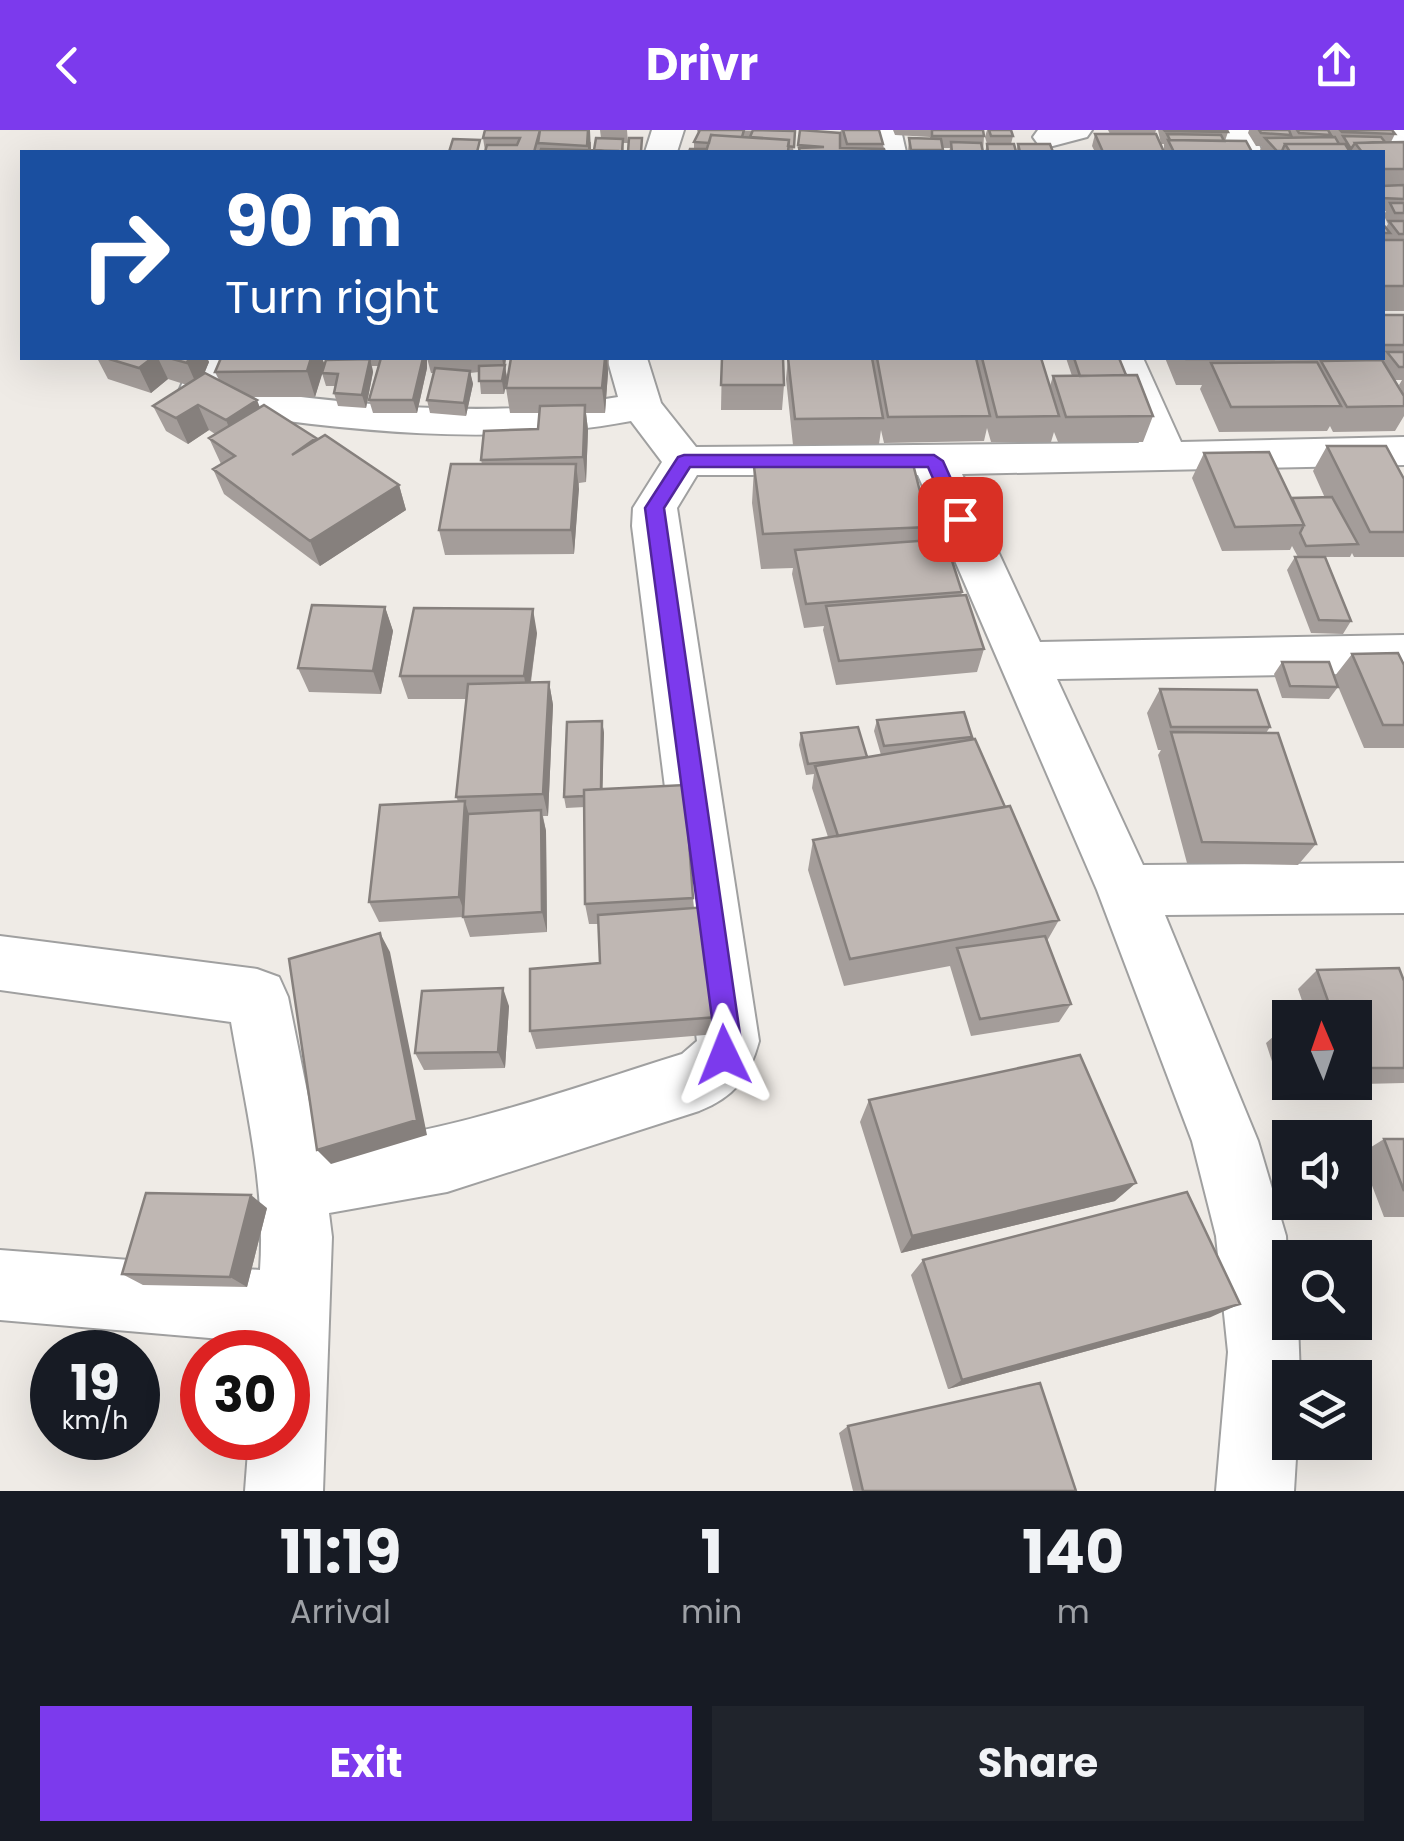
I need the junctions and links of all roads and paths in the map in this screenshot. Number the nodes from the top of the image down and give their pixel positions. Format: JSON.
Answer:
{"nodes":[{"id":1,"x":1390,"y":130,"type":"edge"},
{"id":2,"x":1404,"y":148,"type":"edge"},
{"id":3,"x":212,"y":360,"type":"edge"},
{"id":4,"x":627,"y":360,"type":"edge"},
{"id":5,"x":1125,"y":360,"type":"edge"},
{"id":6,"x":641,"y":406,"type":"junction"},
{"id":7,"x":1401,"y":431,"type":"edge"},
{"id":8,"x":1166,"y":456,"type":"junction"},
{"id":9,"x":684,"y":461,"type":"junction"},
{"id":10,"x":934,"y":461,"type":"junction"},
{"id":11,"x":1404,"y":654,"type":"edge"},
{"id":12,"x":1021,"y":661,"type":"junction"},
{"id":13,"x":1404,"y":888,"type":"edge"},
{"id":14,"x":1126,"y":890,"type":"junction"},
{"id":15,"x":0,"y":963,"type":"edge"},
{"id":16,"x":292,"y":1182,"type":"junction"},
{"id":17,"x":0,"y":1285,"type":"edge"},
{"id":18,"x":294,"y":1309,"type":"junction"},
{"id":19,"x":293,"y":1330,"type":"edge"},
{"id":20,"x":286,"y":1460,"type":"edge"},
{"id":21,"x":284,"y":1491,"type":"edge"},
{"id":22,"x":1255,"y":1491,"type":"edge"}],
"edges":[{"from":1,"to":2,"type":"street"},
{"from":3,"to":6,"type":"street"},
{"from":4,"to":6,"type":"street"},
{"from":5,"to":8,"type":"street"},
{"from":6,"to":9,"type":"street"},
{"from":7,"to":8,"type":"street"},
{"from":8,"to":10,"type":"street"},
{"from":9,"to":10,"type":"street"},
{"from":9,"to":16,"type":"street"},
{"from":10,"to":12,"type":"street"},
{"from":11,"to":12,"type":"street"},
{"from":12,"to":14,"type":"street"},
{"from":13,"to":14,"type":"street"},
{"from":14,"to":22,"type":"street"},
{"from":15,"to":16,"type":"street"},
{"from":16,"to":18,"type":"street"},
{"from":17,"to":18,"type":"street"},
{"from":18,"to":19,"type":"street"},
{"from":20,"to":21,"type":"street"}]}
